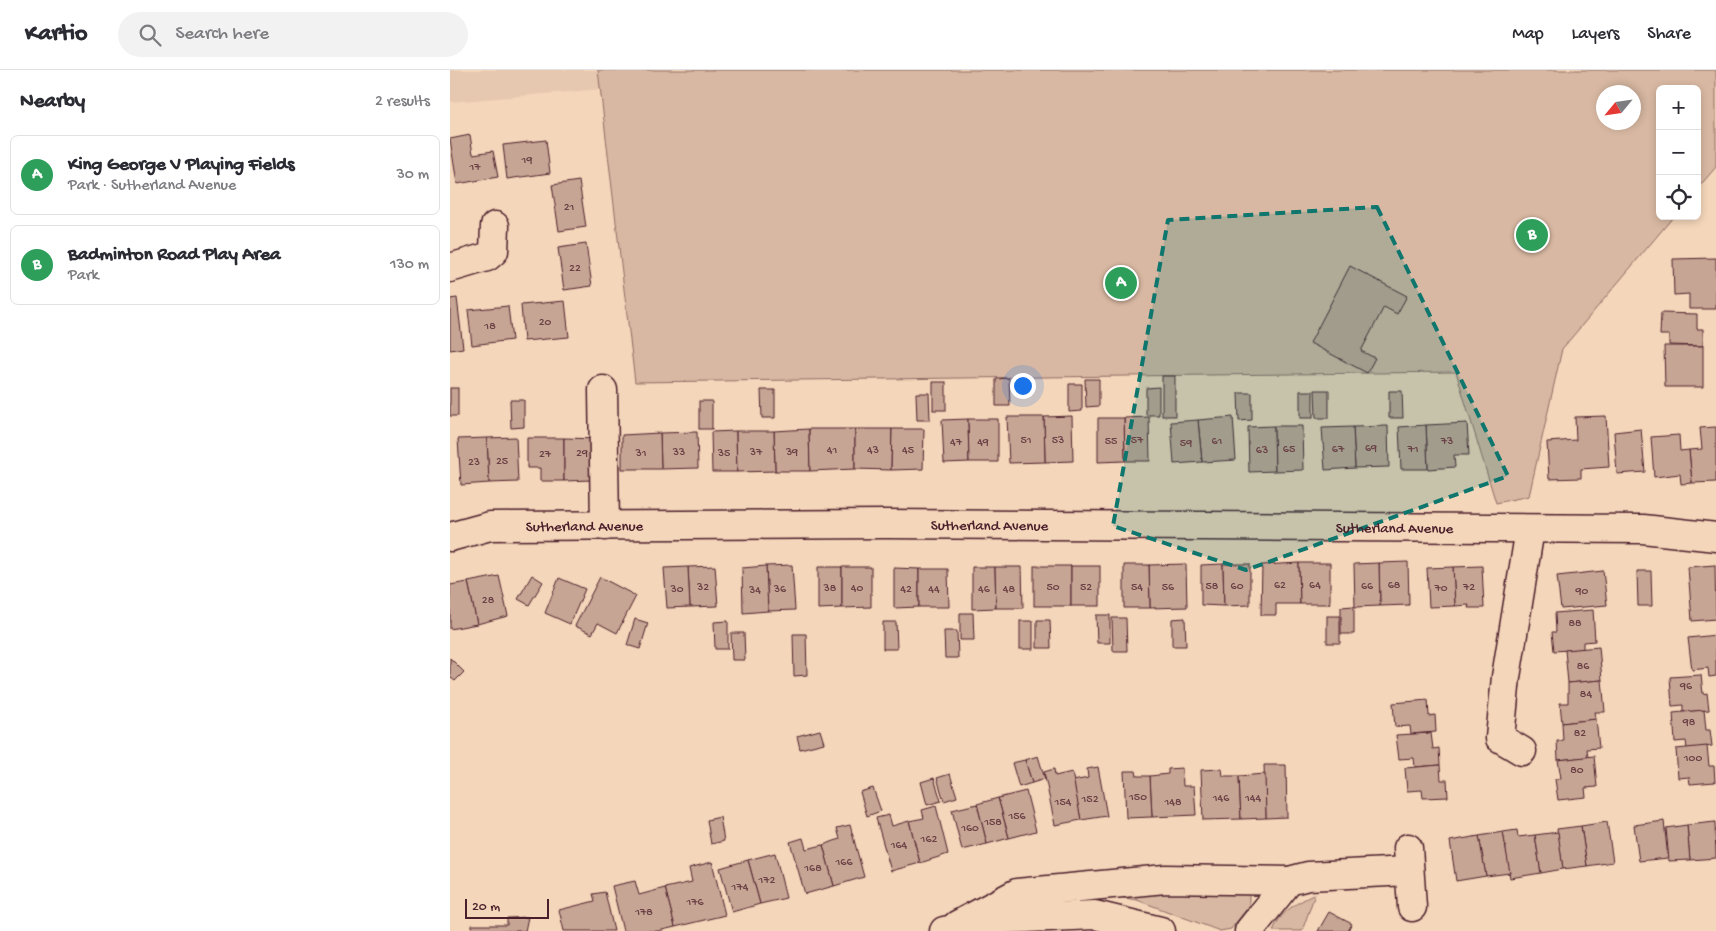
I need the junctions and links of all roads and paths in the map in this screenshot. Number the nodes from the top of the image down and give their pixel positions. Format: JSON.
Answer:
{"nodes":[{"id":1,"x":495,"y":226,"type":"dead end"},
{"id":2,"x":450,"y":268,"type":"edge"},
{"id":3,"x":603,"y":390,"type":"dead end"},
{"id":4,"x":605,"y":526,"type":"junction"},
{"id":5,"x":1530,"y":529,"type":"junction"},
{"id":6,"x":450,"y":537,"type":"edge"},
{"id":7,"x":1716,"y":537,"type":"edge"},
{"id":8,"x":1522,"y":751,"type":"dead end"},
{"id":9,"x":1289,"y":881,"type":"junction"},
{"id":10,"x":1412,"y":907,"type":"dead end"},
{"id":11,"x":946,"y":930,"type":"edge"},
{"id":12,"x":1161,"y":931,"type":"edge"},
{"id":13,"x":1249,"y":931,"type":"edge"}],
"edges":[{"from":1,"to":2,"type":"street"},
{"from":3,"to":4,"type":"street"},
{"from":4,"to":5,"type":"street","name":"Sutherland Avenue"},
{"from":4,"to":6,"type":"street","name":"Sutherland Avenue"},
{"from":5,"to":7,"type":"street","name":"Sutherland Avenue"},
{"from":5,"to":8,"type":"street"},
{"from":9,"to":10,"type":"street"},
{"from":9,"to":11,"type":"street"},
{"from":9,"to":13,"type":"street"},
{"from":11,"to":12,"type":"street"}]}
